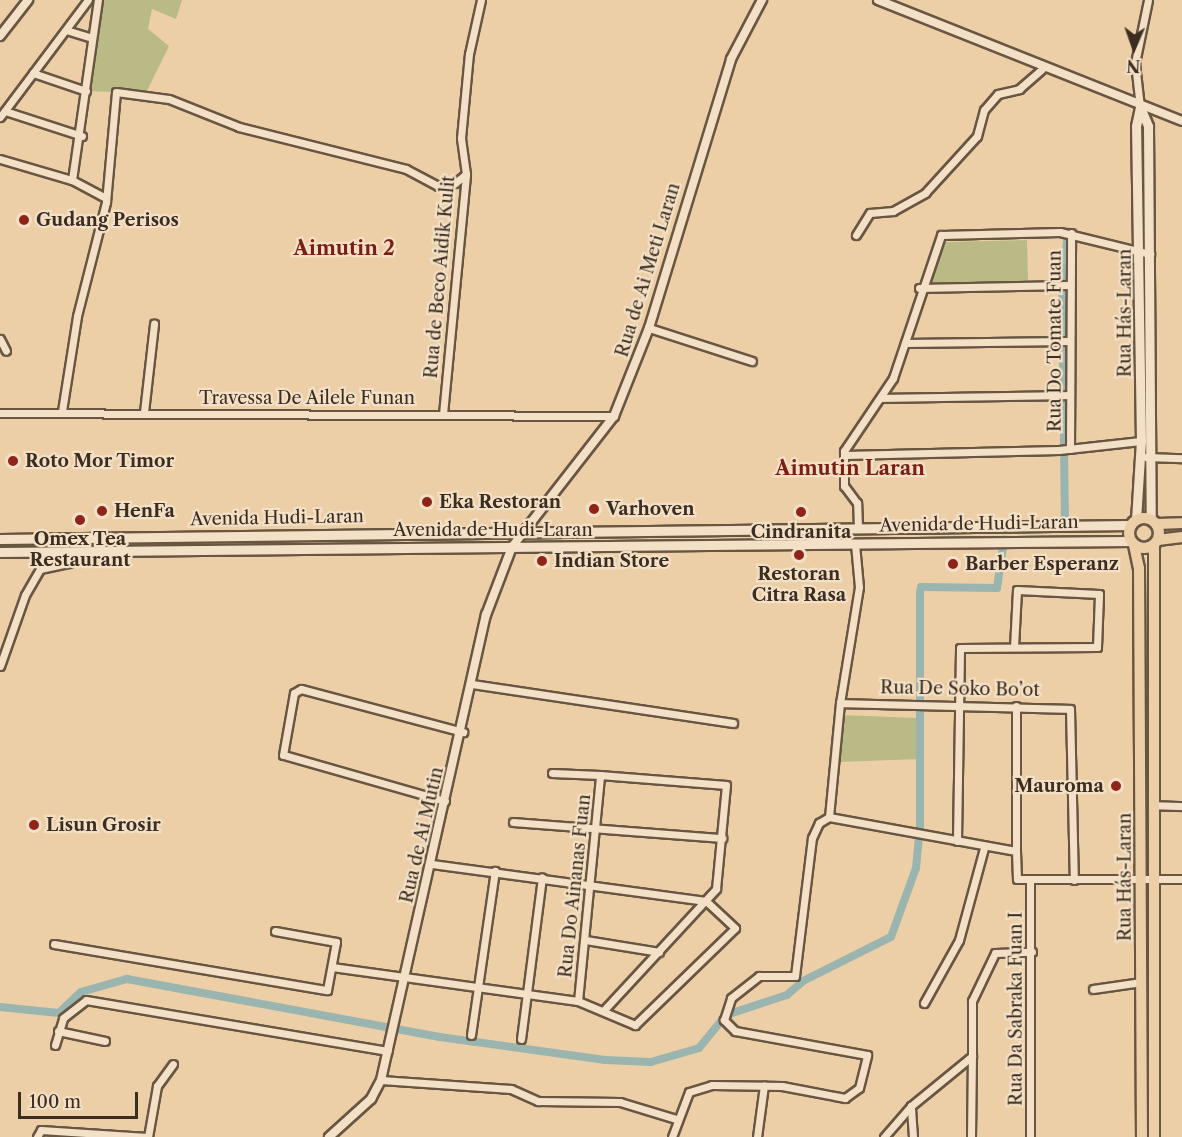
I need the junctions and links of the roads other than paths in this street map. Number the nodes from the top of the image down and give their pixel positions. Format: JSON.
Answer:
{"nodes":[{"id":1,"x":28,"y":0,"type":"edge"},
{"id":2,"x":88,"y":0,"type":"edge"},
{"id":3,"x":98,"y":0,"type":"edge"},
{"id":4,"x":481,"y":0,"type":"edge"},
{"id":5,"x":762,"y":0,"type":"edge"},
{"id":6,"x":878,"y":0,"type":"edge"},
{"id":7,"x":1148,"y":0,"type":"edge"},
{"id":8,"x":66,"y":30,"type":"junction"},
{"id":9,"x":1,"y":32,"type":"edge"},
{"id":10,"x":92,"y":38,"type":"junction"},
{"id":11,"x":1042,"y":69,"type":"junction"},
{"id":12,"x":33,"y":73,"type":"junction"},
{"id":13,"x":86,"y":92,"type":"junction"},
{"id":14,"x":1140,"y":107,"type":"junction"},
{"id":15,"x":3,"y":114,"type":"edge"},
{"id":16,"x":1182,"y":121,"type":"edge"},
{"id":17,"x":81,"y":136,"type":"junction"},
{"id":18,"x":0,"y":159,"type":"edge"},
{"id":19,"x":466,"y":174,"type":"junction"},
{"id":20,"x":72,"y":180,"type":"junction"},
{"id":21,"x":106,"y":198,"type":"junction"},
{"id":22,"x":1071,"y":233,"type":"junction"},
{"id":23,"x":856,"y":235,"type":"dead end"},
{"id":24,"x":1146,"y":253,"type":"junction"},
{"id":25,"x":1068,"y":285,"type":"junction"},
{"id":26,"x":920,"y":288,"type":"junction"},
{"id":27,"x":154,"y":324,"type":"dead end"},
{"id":28,"x":649,"y":328,"type":"junction"},
{"id":29,"x":0,"y":339,"type":"edge"},
{"id":30,"x":1069,"y":341,"type":"junction"},
{"id":31,"x":905,"y":343,"type":"junction"},
{"id":32,"x":6,"y":351,"type":"dead end"},
{"id":33,"x":752,"y":362,"type":"dead end"},
{"id":34,"x":1069,"y":395,"type":"junction"},
{"id":35,"x":881,"y":398,"type":"junction"},
{"id":36,"x":62,"y":411,"type":"junction"},
{"id":37,"x":0,"y":412,"type":"edge"},
{"id":38,"x":144,"y":412,"type":"junction"},
{"id":39,"x":443,"y":414,"type":"junction"},
{"id":40,"x":614,"y":416,"type":"junction"},
{"id":41,"x":1141,"y":441,"type":"junction"},
{"id":42,"x":1070,"y":449,"type":"junction"},
{"id":43,"x":844,"y":454,"type":"junction"},
{"id":44,"x":1145,"y":457,"type":"junction"},
{"id":45,"x":1182,"y":458,"type":"edge"},
{"id":46,"x":1154,"y":522,"type":"junction"},
{"id":47,"x":1133,"y":523,"type":"junction"},
{"id":48,"x":1182,"y":524,"type":"edge"},
{"id":49,"x":858,"y":527,"type":"junction"},
{"id":50,"x":529,"y":531,"type":"junction"},
{"id":51,"x":1182,"y":537,"type":"edge"},
{"id":52,"x":0,"y":538,"type":"edge"},
{"id":53,"x":1132,"y":543,"type":"junction"},
{"id":54,"x":1156,"y":543,"type":"junction"},
{"id":55,"x":855,"y":544,"type":"junction"},
{"id":56,"x":512,"y":547,"type":"junction"},
{"id":57,"x":0,"y":552,"type":"edge"},
{"id":58,"x":78,"y":552,"type":"junction"},
{"id":59,"x":1014,"y":647,"type":"junction"},
{"id":60,"x":0,"y":666,"type":"edge"},
{"id":61,"x":472,"y":684,"type":"junction"},
{"id":62,"x":840,"y":703,"type":"junction"},
{"id":63,"x":960,"y":704,"type":"junction"},
{"id":64,"x":1016,"y":706,"type":"junction"},
{"id":65,"x":733,"y":723,"type":"dead end"},
{"id":66,"x":463,"y":732,"type":"junction"},
{"id":67,"x":552,"y":773,"type":"dead end"},
{"id":68,"x":600,"y":775,"type":"junction"},
{"id":69,"x":1148,"y":798,"type":"junction"},
{"id":70,"x":445,"y":801,"type":"junction"},
{"id":71,"x":1182,"y":806,"type":"edge"},
{"id":72,"x":829,"y":817,"type":"junction"},
{"id":73,"x":513,"y":822,"type":"dead end"},
{"id":74,"x":597,"y":830,"type":"junction"},
{"id":75,"x":722,"y":838,"type":"junction"},
{"id":76,"x":957,"y":841,"type":"junction"},
{"id":77,"x":984,"y":848,"type":"junction"},
{"id":78,"x":1016,"y":851,"type":"junction"},
{"id":79,"x":434,"y":864,"type":"junction"},
{"id":80,"x":495,"y":871,"type":"junction"},
{"id":81,"x":542,"y":877,"type":"junction"},
{"id":82,"x":1154,"y":879,"type":"junction"},
{"id":83,"x":1182,"y":879,"type":"edge"},
{"id":84,"x":1030,"y":880,"type":"junction"},
{"id":85,"x":1074,"y":880,"type":"junction"},
{"id":86,"x":1141,"y":880,"type":"junction"},
{"id":87,"x":593,"y":885,"type":"junction"},
{"id":88,"x":706,"y":901,"type":"junction"},
{"id":89,"x":275,"y":931,"type":"dead end"},
{"id":90,"x":586,"y":940,"type":"junction"},
{"id":91,"x":54,"y":944,"type":"dead end"},
{"id":92,"x":659,"y":952,"type":"junction"},
{"id":93,"x":1032,"y":952,"type":"junction"},
{"id":94,"x":332,"y":967,"type":"junction"},
{"id":95,"x":405,"y":977,"type":"junction"},
{"id":96,"x":1142,"y":982,"type":"junction"},
{"id":97,"x":480,"y":986,"type":"junction"},
{"id":98,"x":1093,"y":988,"type":"dead end"},
{"id":99,"x":527,"y":994,"type":"junction"},
{"id":100,"x":578,"y":1001,"type":"junction"},
{"id":101,"x":924,"y":1003,"type":"dead end"},
{"id":102,"x":603,"y":1011,"type":"junction"},
{"id":103,"x":58,"y":1031,"type":"junction"},
{"id":104,"x":471,"y":1035,"type":"dead end"},
{"id":105,"x":521,"y":1039,"type":"dead end"},
{"id":106,"x":105,"y":1041,"type":"dead end"},
{"id":107,"x":55,"y":1045,"type":"dead end"},
{"id":108,"x":388,"y":1051,"type":"junction"},
{"id":109,"x":972,"y":1056,"type":"junction"},
{"id":110,"x":173,"y":1064,"type":"dead end"},
{"id":111,"x":381,"y":1080,"type":"junction"},
{"id":112,"x":764,"y":1085,"type":"junction"},
{"id":113,"x":911,"y":1106,"type":"junction"},
{"id":114,"x":676,"y":1119,"type":"junction"},
{"id":115,"x":37,"y":1137,"type":"edge"},
{"id":116,"x":148,"y":1137,"type":"edge"},
{"id":117,"x":329,"y":1137,"type":"edge"},
{"id":118,"x":672,"y":1137,"type":"edge"},
{"id":119,"x":757,"y":1137,"type":"edge"},
{"id":120,"x":884,"y":1137,"type":"edge"},
{"id":121,"x":913,"y":1137,"type":"edge"},
{"id":122,"x":971,"y":1137,"type":"edge"},
{"id":123,"x":1030,"y":1137,"type":"edge"},
{"id":124,"x":1142,"y":1137,"type":"edge"},
{"id":125,"x":1154,"y":1137,"type":"edge"}],
"edges":[{"from":1,"to":9,"type":"street"},
{"from":2,"to":8,"type":"street"},
{"from":3,"to":10,"type":"street"},
{"from":4,"to":19,"type":"street","name":"Rua de Beco Aidik Kulit"},
{"from":5,"to":28,"type":"street","name":"Rua de Ai Meti Laran"},
{"from":6,"to":11,"type":"street"},
{"from":7,"to":14,"type":"street","name":"Rua Hás-Laran"},
{"from":8,"to":10,"type":"street"},
{"from":8,"to":12,"type":"street"},
{"from":10,"to":13,"type":"street"},
{"from":11,"to":14,"type":"street"},
{"from":11,"to":23,"type":"street"},
{"from":12,"to":13,"type":"street"},
{"from":12,"to":15,"type":"street"},
{"from":13,"to":17,"type":"street"},
{"from":14,"to":16,"type":"street"},
{"from":14,"to":24,"type":"main road","name":"Rua Hás-Laran"},
{"from":15,"to":17,"type":"street"},
{"from":17,"to":20,"type":"street"},
{"from":18,"to":20,"type":"street"},
{"from":19,"to":21,"type":"street"},
{"from":19,"to":39,"type":"street","name":"Rua de Beco Aidik Kulit"},
{"from":20,"to":21,"type":"street"},
{"from":21,"to":36,"type":"street"},
{"from":22,"to":24,"type":"street"},
{"from":22,"to":25,"type":"street","name":"Rua Do Tomate Fuan"},
{"from":22,"to":26,"type":"street"},
{"from":24,"to":41,"type":"main road","name":"Rua Hás-Laran"},
{"from":24,"to":44,"type":"main road","name":"Rua Hás-Laran"},
{"from":25,"to":26,"type":"street"},
{"from":25,"to":30,"type":"street","name":"Rua Do Tomate Fuan"},
{"from":26,"to":31,"type":"street"},
{"from":27,"to":38,"type":"street"},
{"from":28,"to":33,"type":"street"},
{"from":28,"to":40,"type":"street","name":"Rua de Ai Meti Laran"},
{"from":29,"to":32,"type":"street"},
{"from":30,"to":31,"type":"street"},
{"from":30,"to":34,"type":"street","name":"Rua Do Tomate Fuan"},
{"from":31,"to":35,"type":"street"},
{"from":34,"to":35,"type":"street"},
{"from":34,"to":42,"type":"street","name":"Rua Do Tomate Fuan"},
{"from":35,"to":43,"type":"street"},
{"from":36,"to":37,"type":"street","name":"Travessa De Ailele Funan"},
{"from":36,"to":38,"type":"street","name":"Travessa De Ailele Funan"},
{"from":38,"to":39,"type":"street","name":"Travessa De Ailele Funan"},
{"from":39,"to":40,"type":"street","name":"Travessa De Ailele Funan"},
{"from":40,"to":50,"type":"street","name":"Rua de Ai Meti Laran"},
{"from":41,"to":42,"type":"street"},
{"from":41,"to":44,"type":"main road","name":"Rua Hás-Laran"},
{"from":42,"to":43,"type":"street"},
{"from":43,"to":49,"type":"street"},
{"from":44,"to":45,"type":"street"},
{"from":44,"to":46,"type":"main road","name":"Rua Hás-Laran"},
{"from":44,"to":47,"type":"main road","name":"Rua Hás-Laran"},
{"from":46,"to":47,"type":"main road"},
{"from":46,"to":48,"type":"main road"},
{"from":46,"to":54,"type":"main road","name":"Rua Hás-Laran"},
{"from":47,"to":49,"type":"main road","name":"Avenida Hudi-Laran"},
{"from":47,"to":53,"type":"main road","name":"Rua Hás-Laran"},
{"from":49,"to":50,"type":"main road","name":"Avenida Hudi-Laran"},
{"from":50,"to":52,"type":"main road","name":"Avenida Hudi-Laran"},
{"from":50,"to":56,"type":"street","name":"Rua de Ai Mutin"},
{"from":51,"to":54,"type":"main road"},
{"from":53,"to":54,"type":"main road"},
{"from":53,"to":55,"type":"main road","name":"Avenida de Hudi-Laran"},
{"from":53,"to":69,"type":"main road","name":"Rua Hás-Laran"},
{"from":54,"to":69,"type":"main road","name":"Rua Hás-Laran"},
{"from":55,"to":56,"type":"main road","name":"Avenida de Hudi-Laran"},
{"from":55,"to":62,"type":"street"},
{"from":56,"to":58,"type":"main road","name":"Avenida de Hudi-Laran"},
{"from":56,"to":61,"type":"street","name":"Rua de Ai Mutin"},
{"from":57,"to":58,"type":"main road","name":"Avenida de Hudi-Laran"},
{"from":58,"to":60,"type":"street"},
{"from":59,"to":59,"type":"street"},
{"from":59,"to":63,"type":"street"},
{"from":61,"to":65,"type":"street"},
{"from":61,"to":66,"type":"street","name":"Rua de Ai Mutin"},
{"from":62,"to":63,"type":"street","name":"Rua De Soko Bo’ot"},
{"from":62,"to":72,"type":"street"},
{"from":63,"to":64,"type":"street","name":"Rua De Soko Bo’ot"},
{"from":63,"to":76,"type":"street"},
{"from":64,"to":78,"type":"street"},
{"from":64,"to":85,"type":"street","name":"Rua De Soko Bo’ot"},
{"from":66,"to":70,"type":"street","name":"Rua de Ai Mutin"},
{"from":66,"to":70,"type":"street"},
{"from":67,"to":68,"type":"street"},
{"from":68,"to":74,"type":"street","name":"Rua Do Ainanas Fuan"},
{"from":68,"to":75,"type":"street","name":"Rua Do Ainanas Fuan"},
{"from":69,"to":71,"type":"street"},
{"from":69,"to":82,"type":"main road","name":"Rua Hás-Laran"},
{"from":69,"to":86,"type":"main road","name":"Rua Hás-Laran"},
{"from":70,"to":79,"type":"street","name":"Rua de Ai Mutin"},
{"from":72,"to":76,"type":"street"},
{"from":72,"to":112,"type":"street"},
{"from":73,"to":74,"type":"street"},
{"from":74,"to":75,"type":"street"},
{"from":74,"to":87,"type":"street","name":"Rua Do Ainanas Fuan"},
{"from":75,"to":88,"type":"street","name":"Rua Do Ainanas Fuan"},
{"from":76,"to":77,"type":"street"},
{"from":77,"to":78,"type":"street"},
{"from":77,"to":101,"type":"street"},
{"from":78,"to":84,"type":"street"},
{"from":79,"to":80,"type":"street"},
{"from":79,"to":95,"type":"street","name":"Rua de Ai Mutin"},
{"from":80,"to":81,"type":"street"},
{"from":80,"to":97,"type":"street"},
{"from":81,"to":87,"type":"street"},
{"from":81,"to":99,"type":"street"},
{"from":82,"to":83,"type":"street"},
{"from":82,"to":86,"type":"street"},
{"from":82,"to":125,"type":"main road","name":"Rua Hás-Laran"},
{"from":84,"to":85,"type":"street"},
{"from":84,"to":93,"type":"street","name":"Rua Da Sabraka Fuan I"},
{"from":85,"to":86,"type":"street"},
{"from":86,"to":96,"type":"main road","name":"Rua Hás-Laran"},
{"from":87,"to":88,"type":"street"},
{"from":87,"to":90,"type":"street","name":"Rua Do Ainanas Fuan"},
{"from":88,"to":92,"type":"street","name":"Rua Do Ainanas Fuan"},
{"from":88,"to":102,"type":"street"},
{"from":89,"to":94,"type":"street"},
{"from":90,"to":92,"type":"street"},
{"from":90,"to":100,"type":"street","name":"Rua Do Ainanas Fuan"},
{"from":91,"to":94,"type":"street"},
{"from":92,"to":102,"type":"street","name":"Rua Do Ainanas Fuan"},
{"from":93,"to":109,"type":"street"},
{"from":93,"to":123,"type":"street","name":"Rua Da Sabraka Fuan I"},
{"from":94,"to":95,"type":"street"},
{"from":95,"to":97,"type":"street"},
{"from":95,"to":108,"type":"street","name":"Rua de Ai Mutin"},
{"from":96,"to":98,"type":"street"},
{"from":96,"to":124,"type":"main road","name":"Rua Hás-Laran"},
{"from":97,"to":99,"type":"street"},
{"from":97,"to":104,"type":"street"},
{"from":99,"to":100,"type":"street"},
{"from":99,"to":105,"type":"street"},
{"from":100,"to":102,"type":"street"},
{"from":103,"to":106,"type":"street"},
{"from":103,"to":107,"type":"street"},
{"from":103,"to":108,"type":"street"},
{"from":108,"to":111,"type":"street","name":"Rua de Ai Mutin"},
{"from":109,"to":113,"type":"street"},
{"from":109,"to":122,"type":"street"},
{"from":110,"to":116,"type":"street"},
{"from":111,"to":114,"type":"street"},
{"from":111,"to":117,"type":"street","name":"Rua de Ai Mutin"},
{"from":112,"to":114,"type":"street"},
{"from":112,"to":119,"type":"street"},
{"from":113,"to":120,"type":"street"},
{"from":113,"to":121,"type":"street"},
{"from":114,"to":118,"type":"street"},
{"from":115,"to":116,"type":"street"}]}
